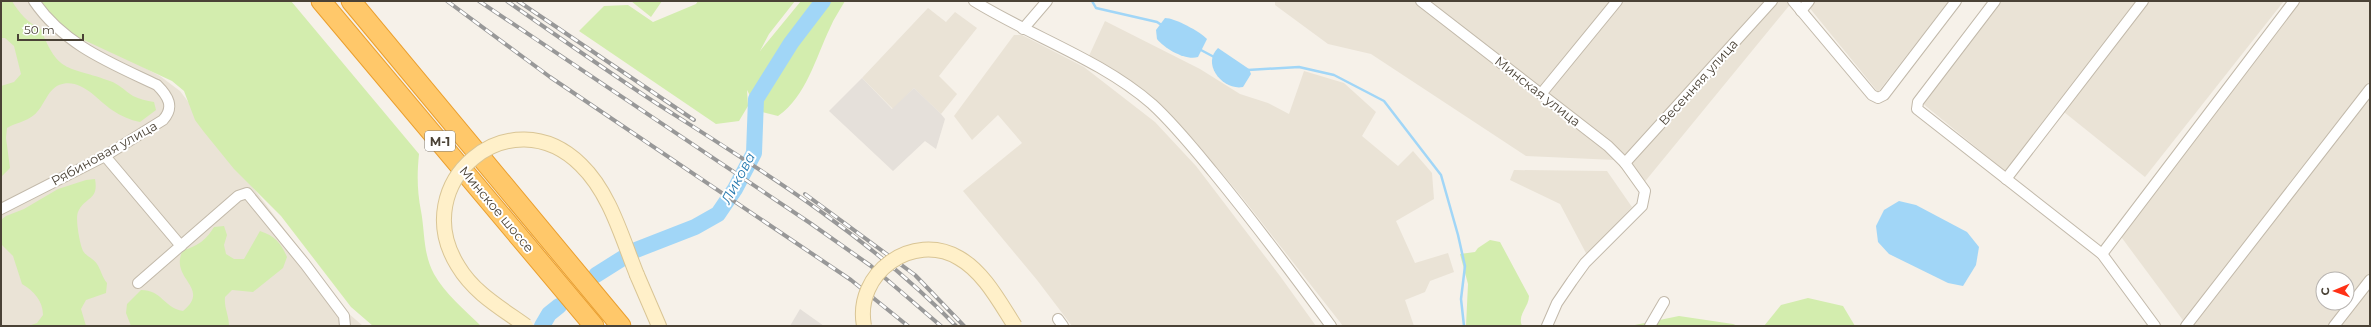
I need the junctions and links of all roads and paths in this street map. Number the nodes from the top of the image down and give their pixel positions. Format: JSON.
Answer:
{"nodes":[{"id":1,"x":34,"y":1,"type":"edge"},
{"id":2,"x":321,"y":1,"type":"edge"},
{"id":3,"x":351,"y":1,"type":"edge"},
{"id":4,"x":974,"y":1,"type":"edge"},
{"id":5,"x":1047,"y":1,"type":"edge"},
{"id":6,"x":1421,"y":1,"type":"edge"},
{"id":7,"x":1617,"y":1,"type":"edge"},
{"id":8,"x":1772,"y":1,"type":"edge"},
{"id":9,"x":1793,"y":1,"type":"edge"},
{"id":10,"x":1809,"y":1,"type":"edge"},
{"id":11,"x":1956,"y":1,"type":"edge"},
{"id":12,"x":1996,"y":1,"type":"edge"},
{"id":13,"x":2143,"y":1,"type":"edge"},
{"id":14,"x":2294,"y":1,"type":"edge"},
{"id":15,"x":1802,"y":10,"type":"junction"},
{"id":16,"x":1023,"y":29,"type":"junction"},
{"id":17,"x":2370,"y":89,"type":"edge"},
{"id":18,"x":1541,"y":94,"type":"junction"},
{"id":19,"x":105,"y":156,"type":"junction"},
{"id":20,"x":1625,"y":163,"type":"junction"},
{"id":21,"x":2006,"y":179,"type":"junction"},
{"id":22,"x":1,"y":209,"type":"edge"},
{"id":23,"x":181,"y":246,"type":"junction"},
{"id":24,"x":2102,"y":254,"type":"junction"},
{"id":25,"x":2370,"y":280,"type":"edge"},
{"id":26,"x":138,"y":283,"type":"dead end"},
{"id":27,"x":1664,"y":302,"type":"dead end"},
{"id":28,"x":345,"y":326,"type":"edge"},
{"id":29,"x":526,"y":326,"type":"edge"},
{"id":30,"x":594,"y":326,"type":"edge"},
{"id":31,"x":621,"y":326,"type":"edge"},
{"id":32,"x":659,"y":326,"type":"edge"},
{"id":33,"x":864,"y":326,"type":"edge"},
{"id":34,"x":1015,"y":326,"type":"edge"},
{"id":35,"x":1331,"y":326,"type":"edge"},
{"id":36,"x":1547,"y":326,"type":"edge"},
{"id":37,"x":1650,"y":326,"type":"edge"},
{"id":38,"x":2155,"y":326,"type":"edge"},
{"id":39,"x":2186,"y":326,"type":"edge"},
{"id":40,"x":2334,"y":326,"type":"edge"}],
"edges":[{"from":1,"to":19,"type":"street","name":"Рябиновая улица"},
{"from":2,"to":30,"type":"highway","name":"Минское шоссе","number":"М-1"},
{"from":3,"to":31,"type":"highway","name":"Минское шоссе","number":"М-1"},
{"from":4,"to":16,"type":"street"},
{"from":5,"to":16,"type":"street"},
{"from":6,"to":18,"type":"street","name":"Минская улица"},
{"from":7,"to":18,"type":"street"},
{"from":8,"to":20,"type":"street","name":"Весенняя улица"},
{"from":9,"to":15,"type":"street"},
{"from":10,"to":15,"type":"street"},
{"from":11,"to":15,"type":"street"},
{"from":12,"to":21,"type":"street"},
{"from":13,"to":21,"type":"street"},
{"from":14,"to":24,"type":"street"},
{"from":16,"to":35,"type":"street"},
{"from":17,"to":39,"type":"street"},
{"from":18,"to":20,"type":"street","name":"Минская улица"},
{"from":19,"to":22,"type":"street","name":"Рябиновая улица"},
{"from":19,"to":23,"type":"street"},
{"from":20,"to":36,"type":"street","name":"Минская улица"},
{"from":21,"to":24,"type":"street"},
{"from":23,"to":26,"type":"street"},
{"from":23,"to":28,"type":"street"},
{"from":24,"to":38,"type":"street"},
{"from":25,"to":40,"type":"street"},
{"from":27,"to":37,"type":"street"},
{"from":29,"to":32,"type":"street","bridge":true},
{"from":33,"to":34,"type":"street","bridge":true}]}
